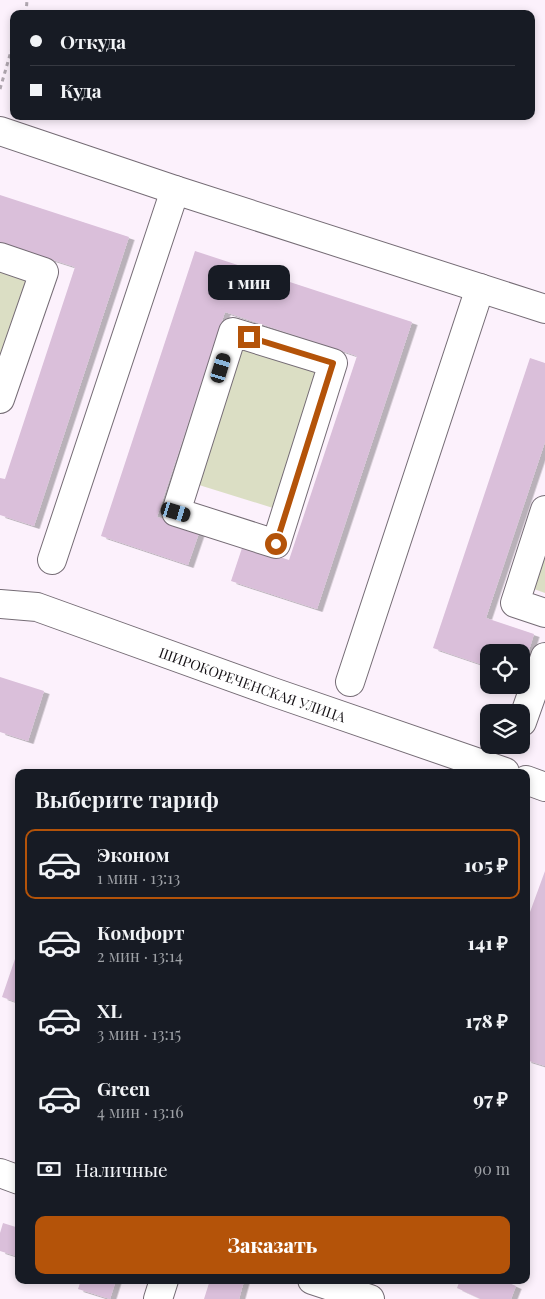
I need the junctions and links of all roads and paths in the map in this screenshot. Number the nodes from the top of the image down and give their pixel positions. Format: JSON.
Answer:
{"nodes":[{"id":1,"x":10,"y":55,"type":"edge"},
{"id":2,"x":0,"y":89,"type":"edge"},
{"id":3,"x":0,"y":131,"type":"edge"},
{"id":4,"x":175,"y":190,"type":"junction"},
{"id":5,"x":0,"y":257,"type":"edge"},
{"id":6,"x":480,"y":288,"type":"junction"},
{"id":7,"x":545,"y":309,"type":"edge"},
{"id":8,"x":0,"y":399,"type":"edge"},
{"id":9,"x":545,"y":510,"type":"edge"},
{"id":10,"x":176,"y":512,"type":"joint"},
{"id":11,"x":52,"y":560,"type":"dead end"},
{"id":12,"x":0,"y":604,"type":"edge"},
{"id":13,"x":545,"y":612,"type":"edge"},
{"id":14,"x":545,"y":657,"type":"edge"},
{"id":15,"x":350,"y":682,"type":"dead end"},
{"id":16,"x":528,"y":704,"type":"edge"},
{"id":17,"x":496,"y":769,"type":"edge"},
{"id":18,"x":530,"y":781,"type":"edge"},
{"id":19,"x":545,"y":786,"type":"edge"},
{"id":20,"x":0,"y":1173,"type":"edge"},
{"id":21,"x":15,"y":1179,"type":"edge"},
{"id":22,"x":163,"y":1284,"type":"edge"},
{"id":23,"x":324,"y":1284,"type":"edge"},
{"id":24,"x":158,"y":1299,"type":"edge"},
{"id":25,"x":370,"y":1299,"type":"edge"}],
"edges":[{"from":1,"to":2,"type":"path"},
{"from":3,"to":4,"type":"street"},
{"from":4,"to":6,"type":"street"},
{"from":4,"to":11,"type":"street"},
{"from":5,"to":8,"type":"street"},
{"from":6,"to":7,"type":"street"},
{"from":6,"to":15,"type":"street"},
{"from":9,"to":13,"type":"street"},
{"from":10,"to":10,"type":"street"},
{"from":12,"to":17,"type":"street","name":"ШИРОКОРЕЧЕНСКАЯ УЛИЦА"},
{"from":14,"to":16,"type":"street"},
{"from":18,"to":19,"type":"street"},
{"from":20,"to":21,"type":"street"},
{"from":22,"to":24,"type":"street"},
{"from":23,"to":25,"type":"street"}]}
